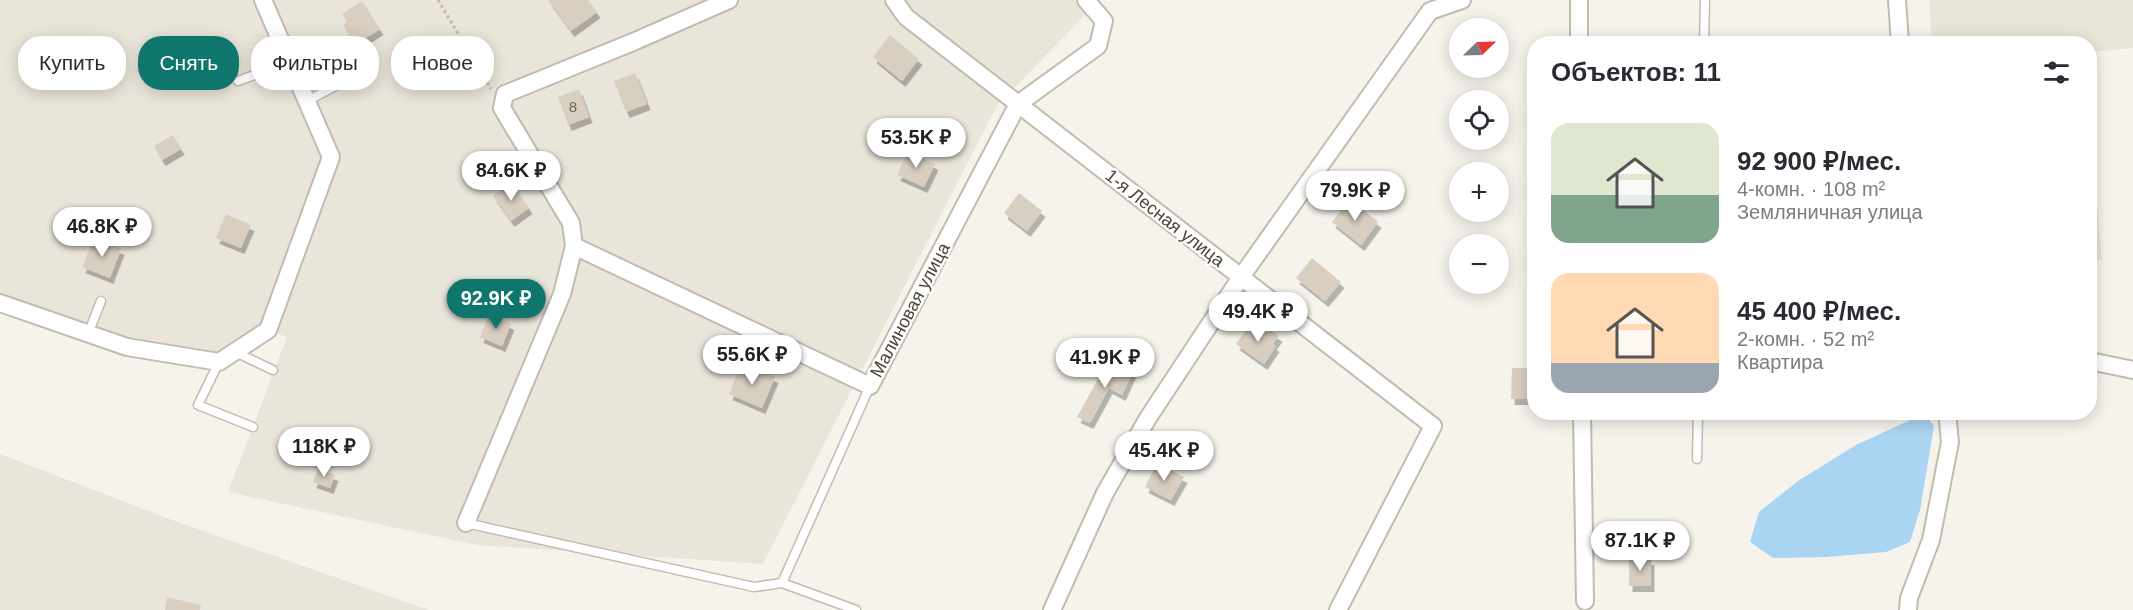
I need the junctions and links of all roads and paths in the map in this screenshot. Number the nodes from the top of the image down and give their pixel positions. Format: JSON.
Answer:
{"nodes":[{"id":1,"x":263,"y":0,"type":"edge"},
{"id":2,"x":438,"y":0,"type":"edge"},
{"id":3,"x":729,"y":0,"type":"edge"},
{"id":4,"x":894,"y":0,"type":"edge"},
{"id":5,"x":1086,"y":0,"type":"edge"},
{"id":6,"x":1462,"y":0,"type":"edge"},
{"id":7,"x":1579,"y":0,"type":"edge"},
{"id":8,"x":1705,"y":0,"type":"edge"},
{"id":9,"x":1897,"y":0,"type":"edge"},
{"id":10,"x":279,"y":36,"type":"edge"},
{"id":11,"x":1579,"y":36,"type":"edge"},
{"id":12,"x":1704,"y":36,"type":"edge"},
{"id":13,"x":1899,"y":36,"type":"edge"},
{"id":14,"x":302,"y":90,"type":"edge"},
{"id":15,"x":328,"y":90,"type":"edge"},
{"id":16,"x":307,"y":101,"type":"junction"},
{"id":17,"x":1018,"y":104,"type":"junction"},
{"id":18,"x":502,"y":108,"type":"junction"},
{"id":19,"x":574,"y":246,"type":"junction"},
{"id":20,"x":1241,"y":277,"type":"junction"},
{"id":21,"x":101,"y":301,"type":"dead end"},
{"id":22,"x":0,"y":303,"type":"edge"},
{"id":23,"x":88,"y":334,"type":"junction"},
{"id":24,"x":234,"y":352,"type":"junction"},
{"id":25,"x":219,"y":362,"type":"junction"},
{"id":26,"x":2097,"y":362,"type":"edge"},
{"id":27,"x":273,"y":370,"type":"dead end"},
{"id":28,"x":2133,"y":370,"type":"edge"},
{"id":29,"x":870,"y":386,"type":"junction"},
{"id":30,"x":1582,"y":420,"type":"edge"},
{"id":31,"x":1698,"y":420,"type":"edge"},
{"id":32,"x":1948,"y":420,"type":"edge"},
{"id":33,"x":253,"y":427,"type":"dead end"},
{"id":34,"x":1697,"y":459,"type":"dead end"},
{"id":35,"x":466,"y":523,"type":"joint"},
{"id":36,"x":782,"y":583,"type":"junction"},
{"id":37,"x":1585,"y":601,"type":"dead end"},
{"id":38,"x":856,"y":610,"type":"edge"},
{"id":39,"x":1052,"y":610,"type":"edge"},
{"id":40,"x":1338,"y":610,"type":"edge"},
{"id":41,"x":1908,"y":610,"type":"edge"}],
"edges":[{"from":1,"to":10,"type":"street"},
{"from":2,"to":18,"type":"path"},
{"from":3,"to":18,"type":"street"},
{"from":4,"to":17,"type":"street","name":"1-я Лесная улица"},
{"from":5,"to":17,"type":"street"},
{"from":6,"to":20,"type":"street","name":"1-я Лесная улица"},
{"from":7,"to":11,"type":"street"},
{"from":8,"to":12,"type":"lane"},
{"from":9,"to":13,"type":"street"},
{"from":14,"to":16,"type":"street"},
{"from":15,"to":16,"type":"lane"},
{"from":16,"to":24,"type":"street"},
{"from":17,"to":20,"type":"street","name":"1-я Лесная улица"},
{"from":17,"to":29,"type":"street","name":"Малиновая улица"},
{"from":18,"to":19,"type":"street"},
{"from":19,"to":29,"type":"street","name":"Малиновая улица"},
{"from":19,"to":35,"type":"street"},
{"from":20,"to":39,"type":"street"},
{"from":20,"to":40,"type":"street"},
{"from":21,"to":23,"type":"lane"},
{"from":22,"to":23,"type":"street"},
{"from":23,"to":25,"type":"street"},
{"from":24,"to":25,"type":"street"},
{"from":24,"to":27,"type":"lane"},
{"from":25,"to":33,"type":"lane"},
{"from":26,"to":28,"type":"street"},
{"from":29,"to":36,"type":"lane"},
{"from":30,"to":37,"type":"street"},
{"from":31,"to":34,"type":"lane"},
{"from":32,"to":41,"type":"street"},
{"from":35,"to":36,"type":"lane"},
{"from":36,"to":38,"type":"lane"}]}
